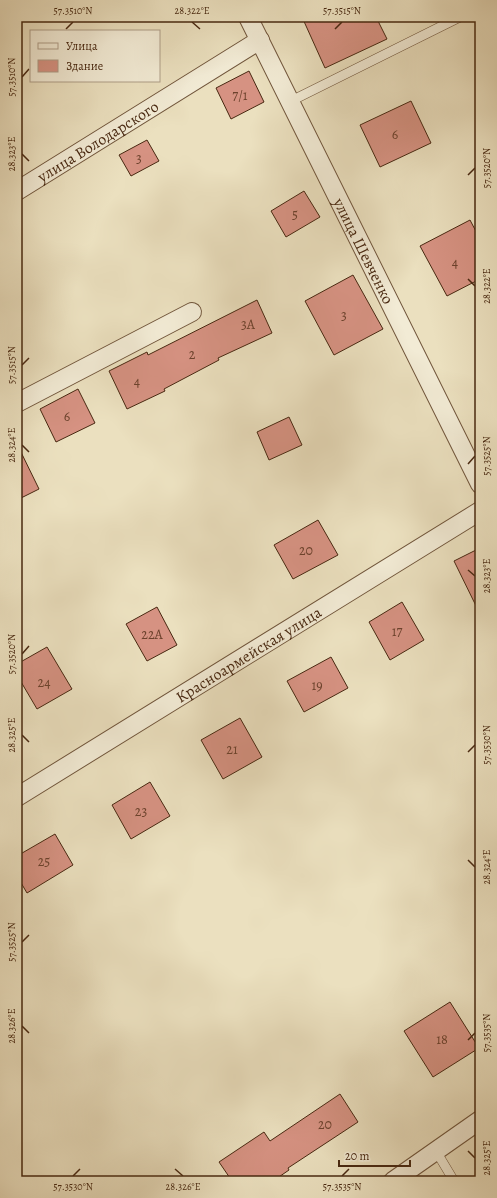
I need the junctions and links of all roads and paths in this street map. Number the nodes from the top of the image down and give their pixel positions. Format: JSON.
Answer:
{"nodes":[{"id":1,"x":248,"y":17,"type":"edge"},
{"id":2,"x":460,"y":17,"type":"edge"},
{"id":3,"x":260,"y":40,"type":"junction"},
{"id":4,"x":290,"y":101,"type":"junction"},
{"id":5,"x":17,"y":191,"type":"edge"},
{"id":6,"x":192,"y":312,"type":"dead end"},
{"id":7,"x":17,"y":403,"type":"edge"},
{"id":8,"x":480,"y":484,"type":"edge"},
{"id":9,"x":480,"y":511,"type":"edge"},
{"id":10,"x":17,"y":797,"type":"edge"},
{"id":11,"x":480,"y":1120,"type":"edge"},
{"id":12,"x":436,"y":1151,"type":"junction"},
{"id":13,"x":393,"y":1181,"type":"edge"},
{"id":14,"x":454,"y":1181,"type":"edge"}],
"edges":[{"from":1,"to":3,"type":"street","name":"улица Шевченко"},
{"from":2,"to":4,"type":"lane"},
{"from":3,"to":4,"type":"street","name":"улица Шевченко"},
{"from":3,"to":5,"type":"street","name":"улица Володарского"},
{"from":4,"to":8,"type":"street","name":"улица Шевченко"},
{"from":6,"to":7,"type":"street"},
{"from":9,"to":10,"type":"street","name":"Красноармейская улица"},
{"from":11,"to":12,"type":"street"},
{"from":12,"to":13,"type":"street"},
{"from":12,"to":14,"type":"lane"}]}
